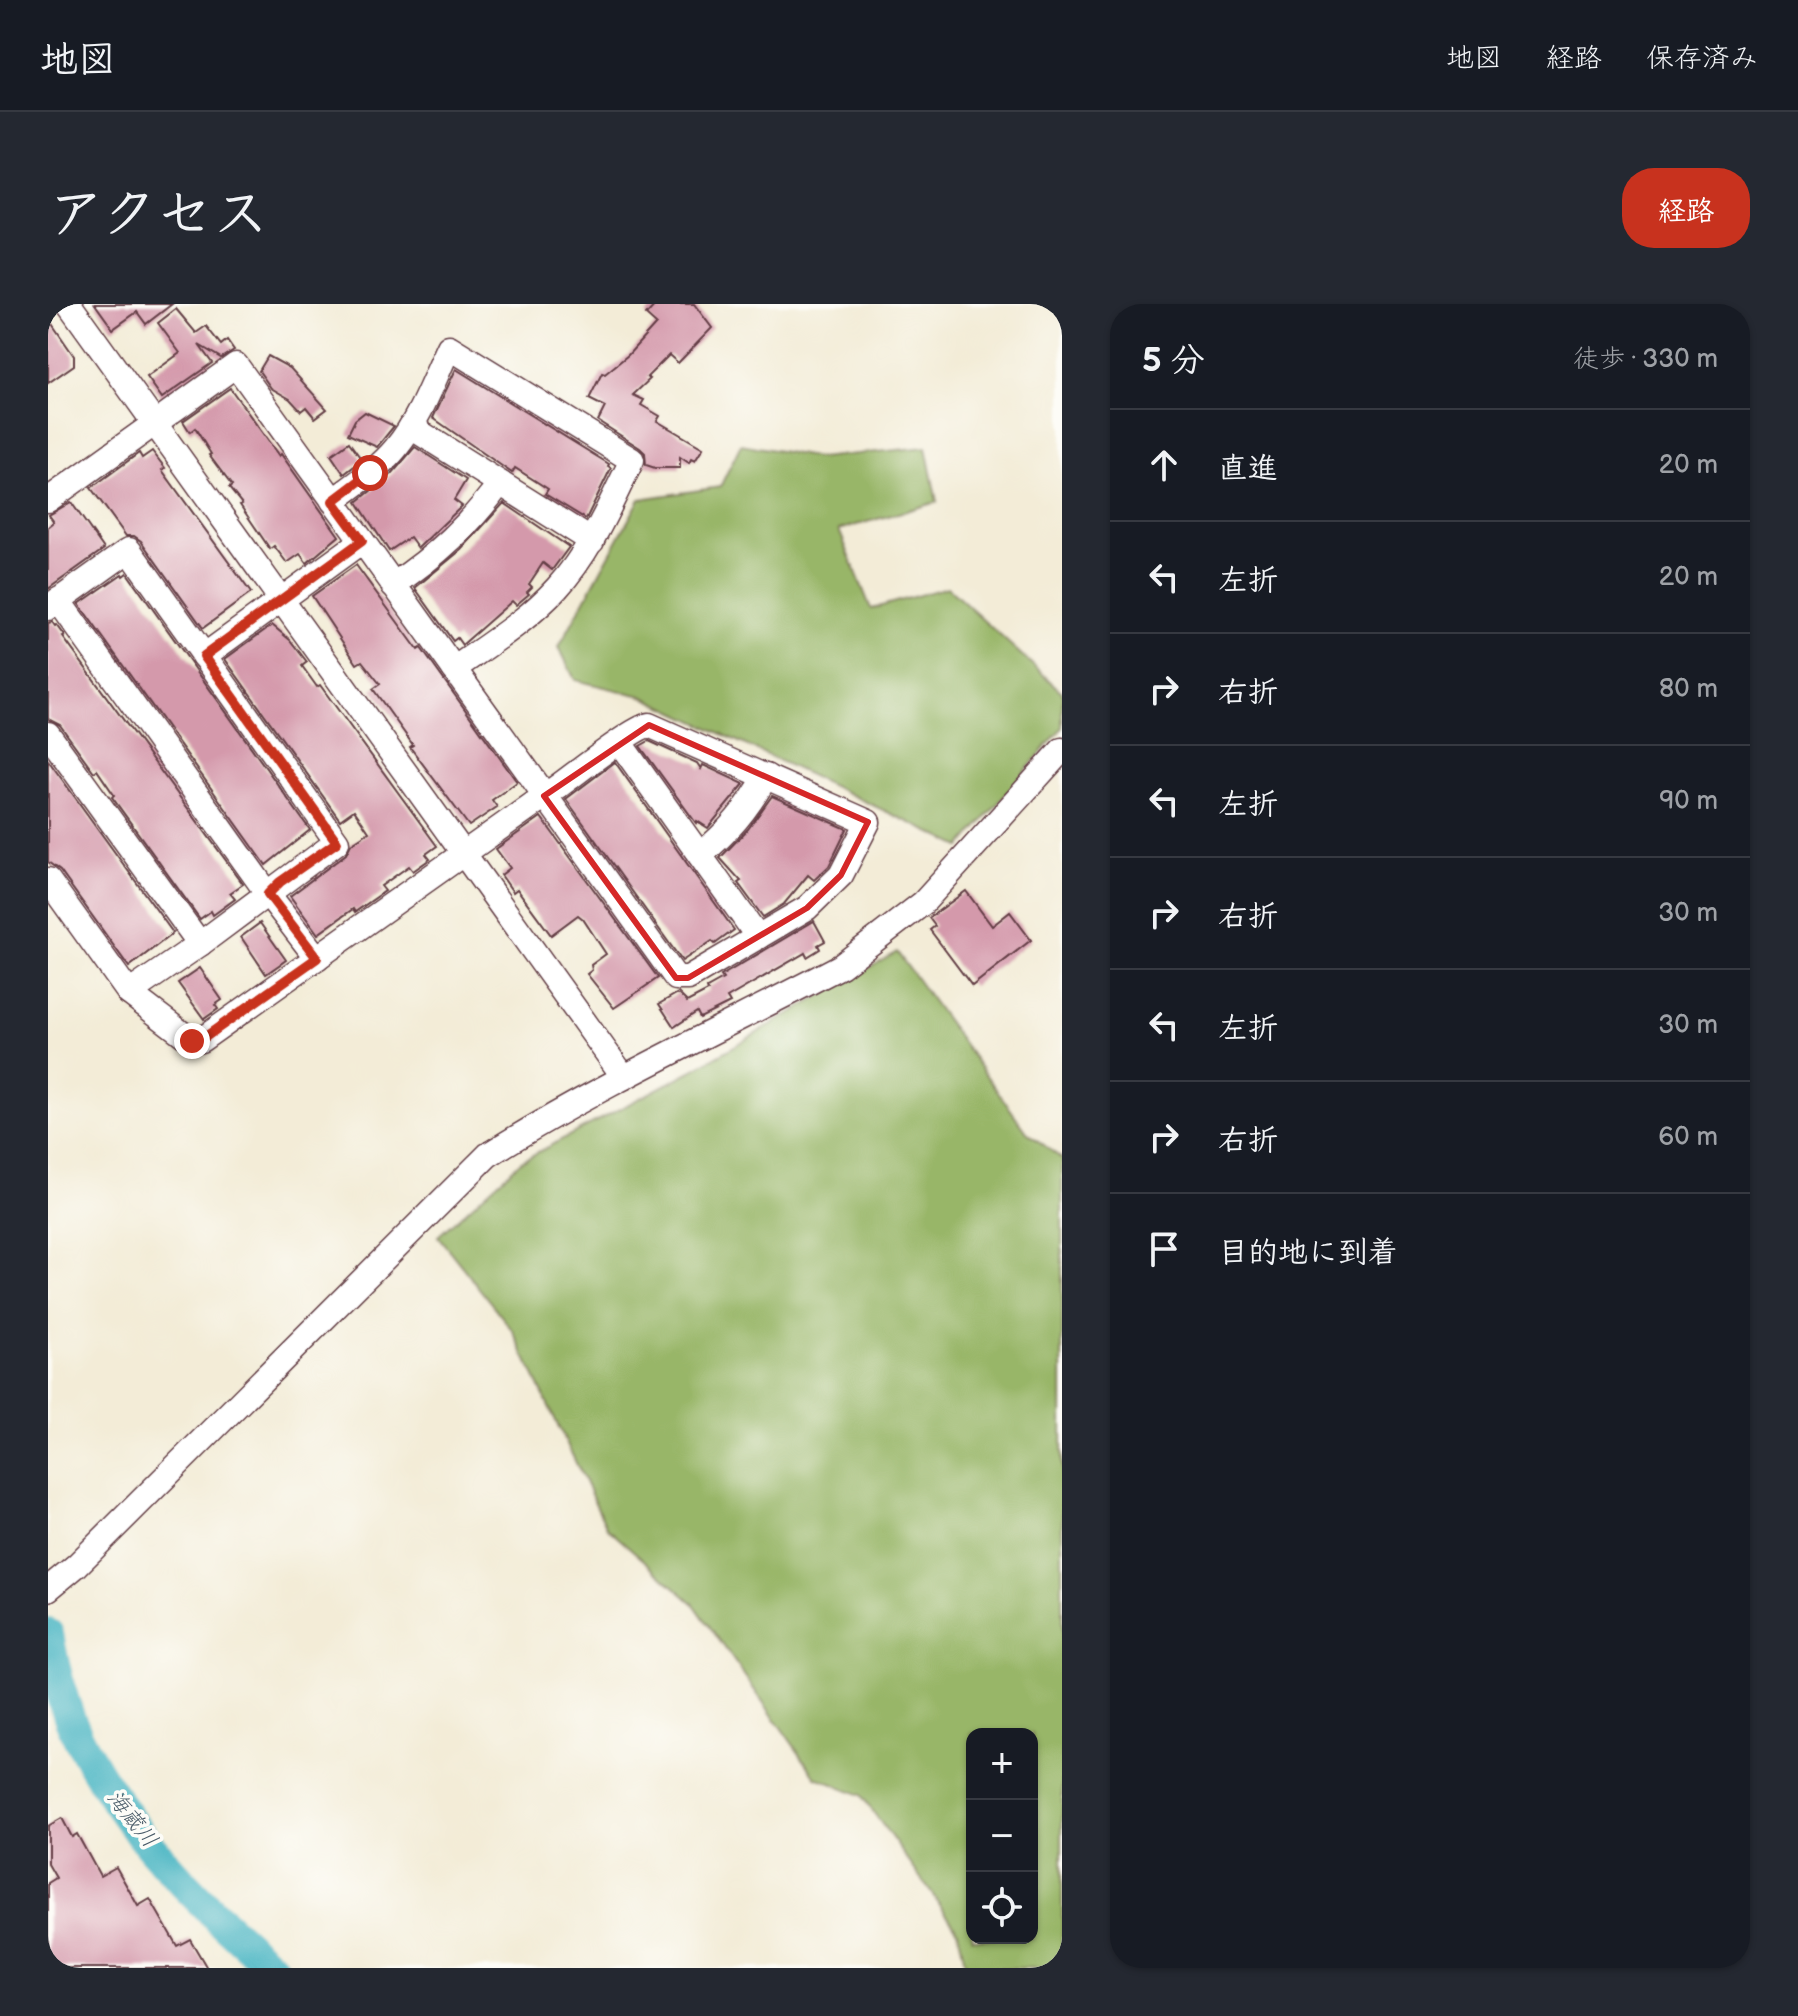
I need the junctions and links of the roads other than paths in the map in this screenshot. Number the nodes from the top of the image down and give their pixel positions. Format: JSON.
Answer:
{"nodes":[{"id":1,"x":69,"y":304,"type":"edge"},
{"id":2,"x":154,"y":422,"type":"junction"},
{"id":3,"x":411,"y":427,"type":"junction"},
{"id":4,"x":500,"y":483,"type":"junction"},
{"id":5,"x":48,"y":500,"type":"edge"},
{"id":6,"x":333,"y":501,"type":"junction"},
{"id":7,"x":362,"y":541,"type":"junction"},
{"id":8,"x":592,"y":541,"type":"junction"},
{"id":9,"x":393,"y":585,"type":"junction"},
{"id":10,"x":282,"y":600,"type":"junction"},
{"id":11,"x":53,"y":604,"type":"edge"},
{"id":12,"x":204,"y":656,"type":"junction"},
{"id":13,"x":454,"y":669,"type":"junction"},
{"id":14,"x":48,"y":734,"type":"edge"},
{"id":15,"x":620,"y":743,"type":"junction"},
{"id":16,"x":1062,"y":750,"type":"edge"},
{"id":17,"x":766,"y":776,"type":"junction"},
{"id":18,"x":544,"y":796,"type":"junction"},
{"id":19,"x":463,"y":853,"type":"junction"},
{"id":20,"x":700,"y":855,"type":"junction"},
{"id":21,"x":48,"y":880,"type":"edge"},
{"id":22,"x":268,"y":894,"type":"junction"},
{"id":23,"x":758,"y":937,"type":"junction"},
{"id":24,"x":200,"y":944,"type":"junction"},
{"id":25,"x":317,"y":958,"type":"junction"},
{"id":26,"x":129,"y":993,"type":"junction"},
{"id":27,"x":624,"y":1077,"type":"junction"},
{"id":28,"x":48,"y":1589,"type":"edge"}],
"edges":[{"from":1,"to":2,"type":"street"},
{"from":2,"to":5,"type":"street"},
{"from":2,"to":6,"type":"street"},
{"from":2,"to":10,"type":"street"},
{"from":3,"to":4,"type":"street"},
{"from":3,"to":6,"type":"street"},
{"from":3,"to":8,"type":"street"},
{"from":4,"to":8,"type":"street"},
{"from":4,"to":9,"type":"street"},
{"from":6,"to":7,"type":"street"},
{"from":7,"to":9,"type":"street"},
{"from":7,"to":10,"type":"street"},
{"from":8,"to":13,"type":"street"},
{"from":9,"to":13,"type":"street"},
{"from":10,"to":12,"type":"street"},
{"from":10,"to":19,"type":"street"},
{"from":11,"to":12,"type":"street"},
{"from":11,"to":22,"type":"street"},
{"from":12,"to":22,"type":"street"},
{"from":13,"to":18,"type":"street"},
{"from":14,"to":24,"type":"street"},
{"from":15,"to":17,"type":"street"},
{"from":15,"to":18,"type":"street"},
{"from":15,"to":20,"type":"street"},
{"from":16,"to":27,"type":"street"},
{"from":17,"to":20,"type":"street"},
{"from":17,"to":23,"type":"street"},
{"from":18,"to":19,"type":"street"},
{"from":18,"to":23,"type":"street"},
{"from":19,"to":25,"type":"street"},
{"from":19,"to":27,"type":"street"},
{"from":20,"to":23,"type":"street"},
{"from":21,"to":26,"type":"street"},
{"from":22,"to":24,"type":"street"},
{"from":22,"to":25,"type":"street"},
{"from":24,"to":26,"type":"street"},
{"from":25,"to":26,"type":"street"},
{"from":27,"to":28,"type":"street"}]}
